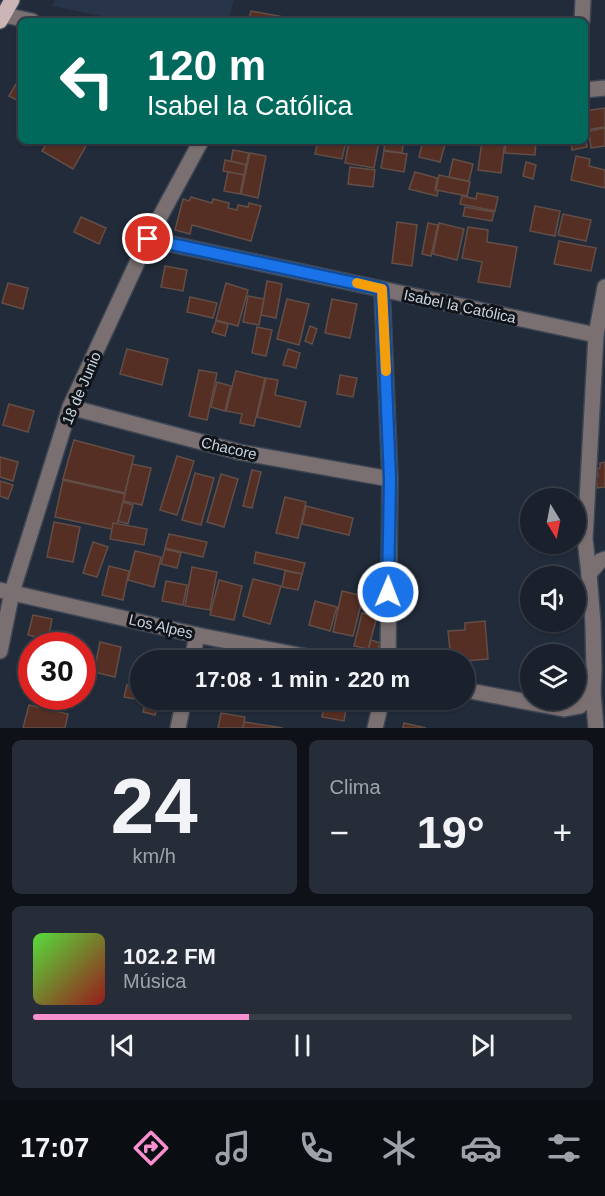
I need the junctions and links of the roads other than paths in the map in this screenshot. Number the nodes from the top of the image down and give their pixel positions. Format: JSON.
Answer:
{"nodes":[{"id":1,"x":12,"y":0,"type":"edge"},
{"id":2,"x":583,"y":0,"type":"edge"},
{"id":3,"x":2,"y":18,"type":"edge"},
{"id":4,"x":582,"y":18,"type":"edge"},
{"id":5,"x":18,"y":20,"type":"edge"},
{"id":6,"x":605,"y":88,"type":"edge"},
{"id":7,"x":588,"y":90,"type":"edge"},
{"id":8,"x":199,"y":144,"type":"edge"},
{"id":9,"x":148,"y":239,"type":"junction"},
{"id":10,"x":605,"y":287,"type":"edge"},
{"id":11,"x":382,"y":289,"type":"junction"},
{"id":12,"x":596,"y":335,"type":"junction"},
{"id":13,"x":70,"y":407,"type":"junction"},
{"id":14,"x":390,"y":479,"type":"junction"},
{"id":15,"x":605,"y":559,"type":"edge"},
{"id":16,"x":589,"y":573,"type":"junction"},
{"id":17,"x":6,"y":591,"type":"edge"},
{"id":18,"x":197,"y":634,"type":"junction"},
{"id":19,"x":194,"y":650,"type":"edge"},
{"id":20,"x":274,"y":650,"type":"edge"},
{"id":21,"x":388,"y":650,"type":"edge"},
{"id":22,"x":0,"y":651,"type":"edge"},
{"id":23,"x":475,"y":692,"type":"edge"},
{"id":24,"x":593,"y":692,"type":"junction"},
{"id":25,"x":182,"y":710,"type":"edge"},
{"id":26,"x":379,"y":710,"type":"edge"},
{"id":27,"x":178,"y":728,"type":"edge"},
{"id":28,"x":375,"y":728,"type":"edge"},
{"id":29,"x":596,"y":728,"type":"edge"}],
"edges":[{"from":1,"to":3,"type":"main road"},
{"from":2,"to":4,"type":"street"},
{"from":3,"to":5,"type":"street"},
{"from":6,"to":7,"type":"street"},
{"from":8,"to":9,"type":"street","name":"18 de Junio"},
{"from":9,"to":11,"type":"street","name":"Isabel la Católica"},
{"from":9,"to":13,"type":"street","name":"18 de Junio"},
{"from":10,"to":12,"type":"street"},
{"from":11,"to":12,"type":"street","name":"Isabel la Católica"},
{"from":11,"to":14,"type":"street"},
{"from":12,"to":16,"type":"street"},
{"from":13,"to":14,"type":"street","name":"Chacore"},
{"from":13,"to":17,"type":"street","name":"18 de Junio"},
{"from":14,"to":21,"type":"street"},
{"from":15,"to":16,"type":"street"},
{"from":16,"to":24,"type":"street"},
{"from":17,"to":18,"type":"street","name":"Los Alpes"},
{"from":17,"to":22,"type":"street","name":"18 de Junio"},
{"from":18,"to":19,"type":"street"},
{"from":18,"to":20,"type":"street","name":"Los Alpes"},
{"from":23,"to":24,"type":"street"},
{"from":24,"to":29,"type":"street"},
{"from":25,"to":27,"type":"street"},
{"from":26,"to":28,"type":"street"}]}
